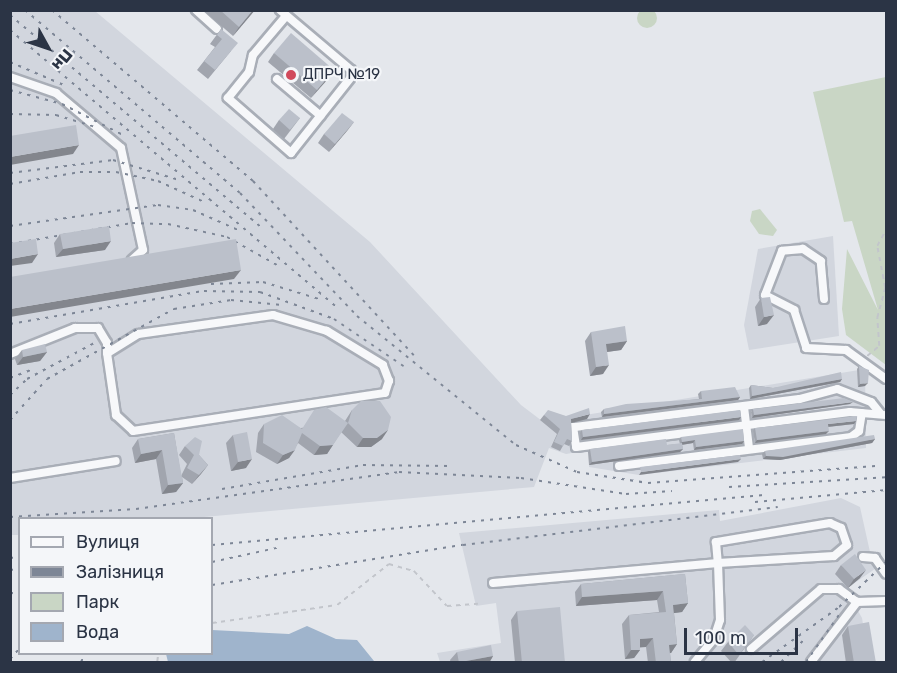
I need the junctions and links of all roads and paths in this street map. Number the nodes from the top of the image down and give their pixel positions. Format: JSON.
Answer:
{"nodes":[{"id":1,"x":196,"y":10,"type":"edge"},
{"id":2,"x":283,"y":13,"type":"edge"},
{"id":3,"x":217,"y":28,"type":"dead end"},
{"id":4,"x":10,"y":78,"type":"edge"},
{"id":5,"x":278,"y":79,"type":"dead end"},
{"id":6,"x":321,"y":116,"type":"junction"},
{"id":7,"x":886,"y":230,"type":"edge"},
{"id":8,"x":125,"y":261,"type":"edge"},
{"id":9,"x":824,"y":299,"type":"dead end"},
{"id":10,"x":107,"y":353,"type":"junction"},
{"id":11,"x":10,"y":354,"type":"edge"},
{"id":12,"x":864,"y":359,"type":"junction"},
{"id":13,"x":886,"y":379,"type":"edge"},
{"id":14,"x":744,"y":407,"type":"junction"},
{"id":15,"x":862,"y":412,"type":"junction"},
{"id":16,"x":883,"y":414,"type":"edge"},
{"id":17,"x":746,"y":426,"type":"junction"},
{"id":18,"x":749,"y":448,"type":"junction"},
{"id":19,"x":116,"y":461,"type":"dead end"},
{"id":20,"x":619,"y":466,"type":"dead end"},
{"id":21,"x":10,"y":478,"type":"edge"},
{"id":22,"x":863,"y":557,"type":"dead end"},
{"id":23,"x":718,"y":563,"type":"junction"},
{"id":24,"x":886,"y":574,"type":"edge"},
{"id":25,"x":493,"y":583,"type":"dead end"},
{"id":26,"x":886,"y":601,"type":"edge"},
{"id":27,"x":856,"y":602,"type":"junction"},
{"id":28,"x":478,"y":604,"type":"dead end"},
{"id":29,"x":213,"y":623,"type":"edge"},
{"id":30,"x":751,"y":649,"type":"edge"},
{"id":31,"x":695,"y":663,"type":"edge"},
{"id":32,"x":811,"y":663,"type":"edge"}],
"edges":[{"from":1,"to":3,"type":"lane"},
{"from":2,"to":6,"type":"lane"},
{"from":2,"to":6,"type":"lane"},
{"from":4,"to":8,"type":"lane"},
{"from":5,"to":6,"type":"lane"},
{"from":7,"to":12,"type":"path"},
{"from":9,"to":12,"type":"lane"},
{"from":10,"to":10,"type":"lane"},
{"from":10,"to":11,"type":"lane"},
{"from":12,"to":13,"type":"lane"},
{"from":14,"to":16,"type":"lane"},
{"from":14,"to":17,"type":"lane"},
{"from":14,"to":17,"type":"lane"},
{"from":15,"to":16,"type":"lane"},
{"from":15,"to":17,"type":"lane"},
{"from":15,"to":18,"type":"lane"},
{"from":17,"to":18,"type":"lane"},
{"from":18,"to":20,"type":"lane"},
{"from":19,"to":21,"type":"lane"},
{"from":22,"to":24,"type":"lane"},
{"from":23,"to":23,"type":"lane"},
{"from":23,"to":25,"type":"lane"},
{"from":23,"to":31,"type":"lane"},
{"from":26,"to":27,"type":"lane"},
{"from":27,"to":30,"type":"lane"},
{"from":27,"to":32,"type":"lane"},
{"from":28,"to":29,"type":"path"}]}
